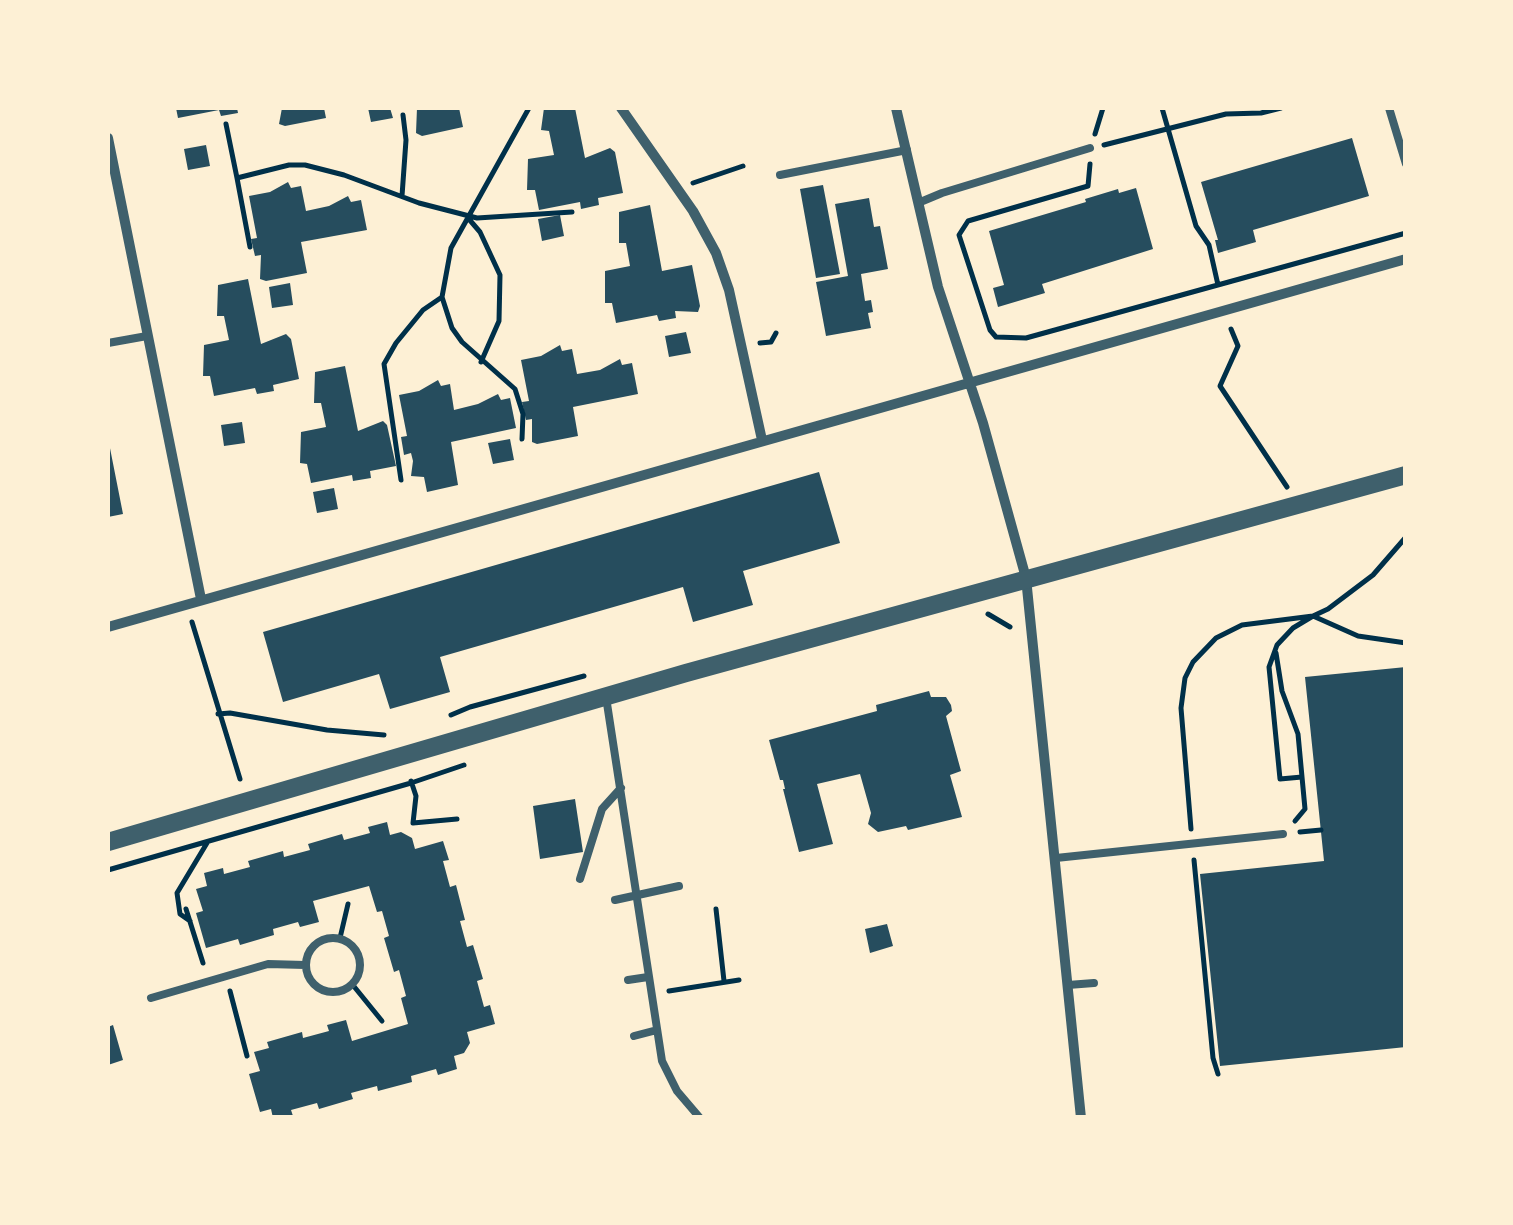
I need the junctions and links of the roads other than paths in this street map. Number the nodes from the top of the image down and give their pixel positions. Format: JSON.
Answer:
{"nodes":[{"id":1,"x":621,"y":108,"type":"edge"},
{"id":2,"x":896,"y":108,"type":"edge"},
{"id":3,"x":1388,"y":108,"type":"edge"},
{"id":4,"x":108,"y":138,"type":"edge"},
{"id":5,"x":1090,"y":148,"type":"road end"},
{"id":6,"x":907,"y":150,"type":"junction"},
{"id":7,"x":1406,"y":164,"type":"edge"},
{"id":8,"x":780,"y":175,"type":"dead end"},
{"id":9,"x":918,"y":203,"type":"junction"},
{"id":10,"x":1406,"y":259,"type":"edge"},
{"id":11,"x":146,"y":336,"type":"junction"},
{"id":12,"x":108,"y":343,"type":"edge"},
{"id":13,"x":971,"y":383,"type":"junction"},
{"id":14,"x":762,"y":440,"type":"junction"},
{"id":15,"x":1406,"y":475,"type":"edge"},
{"id":16,"x":1026,"y":578,"type":"junction"},
{"id":17,"x":201,"y":600,"type":"junction"},
{"id":18,"x":108,"y":627,"type":"edge"},
{"id":19,"x":606,"y":697,"type":"junction"},
{"id":20,"x":621,"y":788,"type":"junction"},
{"id":21,"x":1282,"y":834,"type":"road end"},
{"id":22,"x":108,"y":842,"type":"edge"},
{"id":23,"x":1056,"y":858,"type":"junction"},
{"id":24,"x":580,"y":879,"type":"dead end"},
{"id":25,"x":679,"y":886,"type":"dead end"},
{"id":26,"x":637,"y":897,"type":"junction"},
{"id":27,"x":615,"y":900,"type":"dead end"},
{"id":28,"x":305,"y":964,"type":"junction"},
{"id":29,"x":648,"y":977,"type":"junction"},
{"id":30,"x":628,"y":980,"type":"dead end"},
{"id":31,"x":1094,"y":983,"type":"dead end"},
{"id":32,"x":1068,"y":985,"type":"junction"},
{"id":33,"x":151,"y":998,"type":"dead end"},
{"id":34,"x":657,"y":1030,"type":"junction"},
{"id":35,"x":634,"y":1036,"type":"dead end"},
{"id":36,"x":700,"y":1118,"type":"edge"},
{"id":37,"x":1082,"y":1118,"type":"edge"}],
"edges":[{"from":1,"to":14,"type":"street"},
{"from":2,"to":6,"type":"street"},
{"from":3,"to":7,"type":"lane"},
{"from":4,"to":11,"type":"street"},
{"from":5,"to":9,"type":"lane"},
{"from":6,"to":8,"type":"lane"},
{"from":6,"to":9,"type":"street"},
{"from":9,"to":13,"type":"street"},
{"from":10,"to":13,"type":"street"},
{"from":11,"to":12,"type":"lane"},
{"from":11,"to":17,"type":"street"},
{"from":13,"to":14,"type":"street"},
{"from":13,"to":16,"type":"street"},
{"from":14,"to":17,"type":"street"},
{"from":15,"to":16,"type":"street"},
{"from":16,"to":19,"type":"street"},
{"from":16,"to":23,"type":"street"},
{"from":17,"to":18,"type":"street"},
{"from":19,"to":20,"type":"lane"},
{"from":19,"to":22,"type":"street"},
{"from":20,"to":24,"type":"lane"},
{"from":20,"to":26,"type":"lane"},
{"from":21,"to":23,"type":"lane"},
{"from":23,"to":32,"type":"street"},
{"from":25,"to":26,"type":"lane"},
{"from":26,"to":27,"type":"lane"},
{"from":26,"to":29,"type":"lane"},
{"from":28,"to":28,"type":"lane"},
{"from":28,"to":33,"type":"lane"},
{"from":29,"to":30,"type":"lane"},
{"from":29,"to":34,"type":"lane"},
{"from":31,"to":32,"type":"lane"},
{"from":32,"to":37,"type":"street"},
{"from":34,"to":35,"type":"lane"},
{"from":34,"to":36,"type":"lane"}]}
